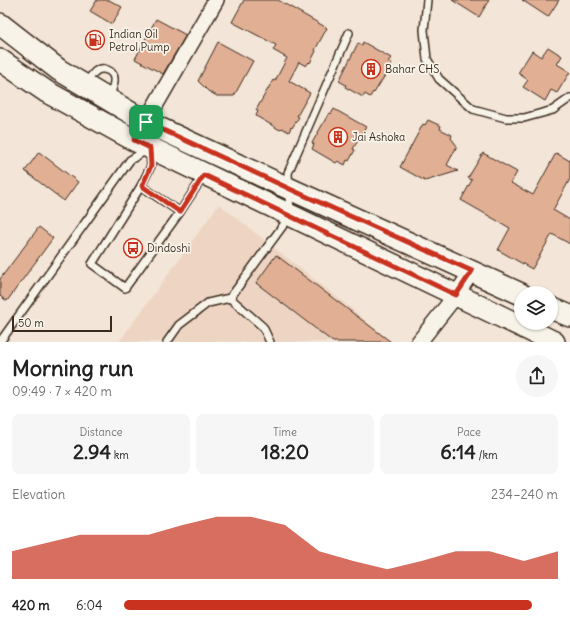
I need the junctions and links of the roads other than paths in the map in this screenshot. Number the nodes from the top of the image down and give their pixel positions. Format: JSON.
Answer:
{"nodes":[{"id":1,"x":216,"y":0,"type":"edge"},
{"id":2,"x":427,"y":0,"type":"edge"},
{"id":3,"x":0,"y":24,"type":"edge"},
{"id":4,"x":349,"y":33,"type":"dead end"},
{"id":5,"x":0,"y":60,"type":"edge"},
{"id":6,"x":570,"y":98,"type":"edge"},
{"id":7,"x":146,"y":122,"type":"junction"},
{"id":8,"x":142,"y":144,"type":"junction"},
{"id":9,"x":204,"y":175,"type":"junction"},
{"id":10,"x":142,"y":186,"type":"junction"},
{"id":11,"x":290,"y":189,"type":"junction"},
{"id":12,"x":180,"y":212,"type":"junction"},
{"id":13,"x":290,"y":216,"type":"junction"},
{"id":14,"x":472,"y":271,"type":"junction"},
{"id":15,"x":514,"y":291,"type":"edge"},
{"id":16,"x":456,"y":295,"type":"junction"},
{"id":17,"x":230,"y":298,"type":"junction"},
{"id":18,"x":558,"y":311,"type":"edge"},
{"id":19,"x":570,"y":316,"type":"edge"},
{"id":20,"x":0,"y":342,"type":"edge"},
{"id":21,"x":167,"y":342,"type":"edge"},
{"id":22,"x":270,"y":342,"type":"edge"},
{"id":23,"x":419,"y":342,"type":"edge"},
{"id":24,"x":554,"y":342,"type":"edge"}],
"edges":[{"from":1,"to":7,"type":"street"},
{"from":2,"to":6,"type":"lane"},
{"from":3,"to":7,"type":"main road"},
{"from":4,"to":11,"type":"lane"},
{"from":5,"to":8,"type":"main road"},
{"from":7,"to":8,"type":"street"},
{"from":7,"to":11,"type":"main road"},
{"from":8,"to":9,"type":"main road"},
{"from":8,"to":10,"type":"lane"},
{"from":8,"to":20,"type":"lane"},
{"from":9,"to":12,"type":"lane"},
{"from":9,"to":13,"type":"main road"},
{"from":10,"to":12,"type":"lane"},
{"from":10,"to":12,"type":"lane"},
{"from":11,"to":13,"type":"lane"},
{"from":11,"to":14,"type":"main road"},
{"from":13,"to":16,"type":"main road"},
{"from":13,"to":17,"type":"lane"},
{"from":14,"to":15,"type":"main road"},
{"from":14,"to":16,"type":"street"},
{"from":16,"to":23,"type":"street"},
{"from":16,"to":24,"type":"main road"},
{"from":17,"to":21,"type":"lane"},
{"from":17,"to":22,"type":"lane"},
{"from":18,"to":19,"type":"main road"}]}
